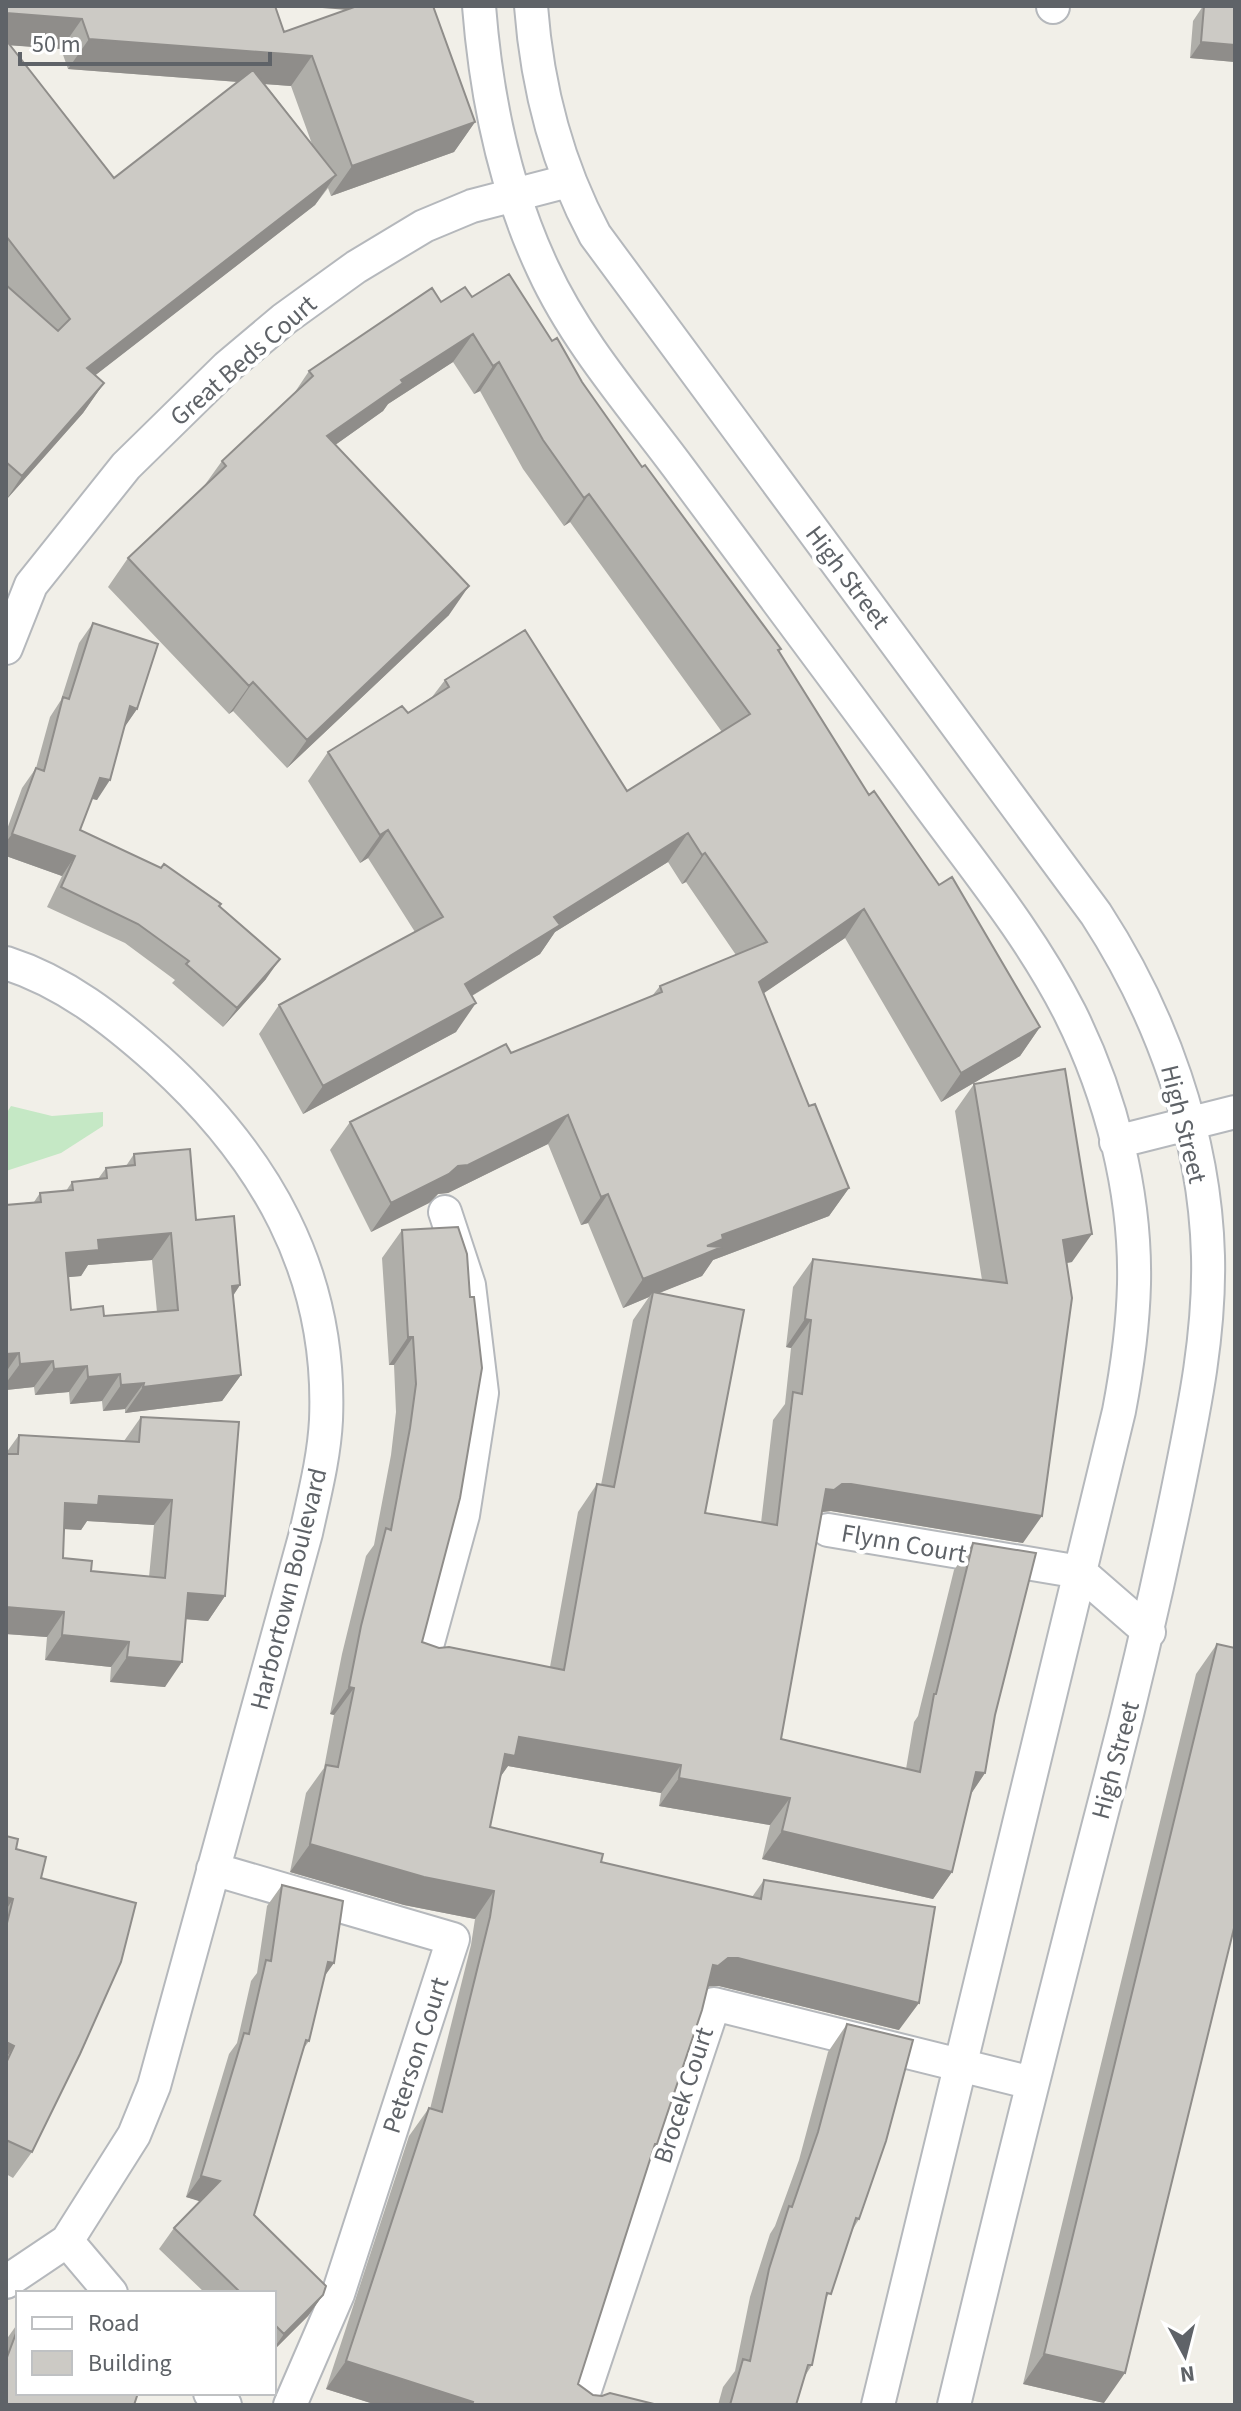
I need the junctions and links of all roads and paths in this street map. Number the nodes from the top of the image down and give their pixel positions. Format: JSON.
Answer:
{"nodes":[{"id":1,"x":479,"y":6,"type":"edge"},
{"id":2,"x":531,"y":6,"type":"edge"},
{"id":3,"x":568,"y":181,"type":"junction"},
{"id":4,"x":515,"y":196,"type":"junction"},
{"id":5,"x":6,"y":648,"type":"edge"},
{"id":6,"x":6,"y":963,"type":"edge"},
{"id":7,"x":1235,"y":1112,"type":"edge"},
{"id":8,"x":1188,"y":1124,"type":"junction"},
{"id":9,"x":1116,"y":1142,"type":"junction"},
{"id":10,"x":445,"y":1212,"type":"dead end"},
{"id":11,"x":828,"y":1530,"type":"dead end"},
{"id":12,"x":1080,"y":1572,"type":"junction"},
{"id":13,"x":1149,"y":1632,"type":"junction"},
{"id":14,"x":424,"y":1657,"type":"edge"},
{"id":15,"x":213,"y":1869,"type":"junction"},
{"id":16,"x":960,"y":2065,"type":"junction"},
{"id":17,"x":1032,"y":2083,"type":"junction"},
{"id":18,"x":67,"y":2241,"type":"junction"},
{"id":19,"x":6,"y":2282,"type":"edge"},
{"id":20,"x":109,"y":2291,"type":"edge"},
{"id":21,"x":290,"y":2405,"type":"edge"},
{"id":22,"x":580,"y":2405,"type":"edge"},
{"id":23,"x":878,"y":2405,"type":"edge"},
{"id":24,"x":954,"y":2405,"type":"edge"}],
"edges":[{"from":1,"to":4,"type":"street"},
{"from":2,"to":3,"type":"street","name":"High Street"},
{"from":3,"to":4,"type":"street","name":"Great Beds Court"},
{"from":3,"to":8,"type":"street","name":"High Street"},
{"from":4,"to":5,"type":"street","name":"Great Beds Court"},
{"from":4,"to":9,"type":"street"},
{"from":6,"to":15,"type":"street","name":"Harbortown Boulevard"},
{"from":7,"to":8,"type":"street"},
{"from":8,"to":9,"type":"street"},
{"from":8,"to":13,"type":"street","name":"High Street"},
{"from":9,"to":12,"type":"street"},
{"from":10,"to":14,"type":"street"},
{"from":11,"to":12,"type":"street","name":"Flynn Court"},
{"from":12,"to":13,"type":"street"},
{"from":12,"to":16,"type":"street"},
{"from":13,"to":17,"type":"street","name":"High Street"},
{"from":15,"to":18,"type":"street","name":"Harbortown Boulevard"},
{"from":15,"to":21,"type":"street","name":"Peterson Court"},
{"from":16,"to":17,"type":"street","name":"Brocek Court"},
{"from":16,"to":22,"type":"street","name":"Brocek Court"},
{"from":16,"to":23,"type":"street"},
{"from":17,"to":24,"type":"street","name":"High Street"},
{"from":18,"to":19,"type":"street","name":"Harbortown Boulevard"},
{"from":18,"to":20,"type":"street"}]}
